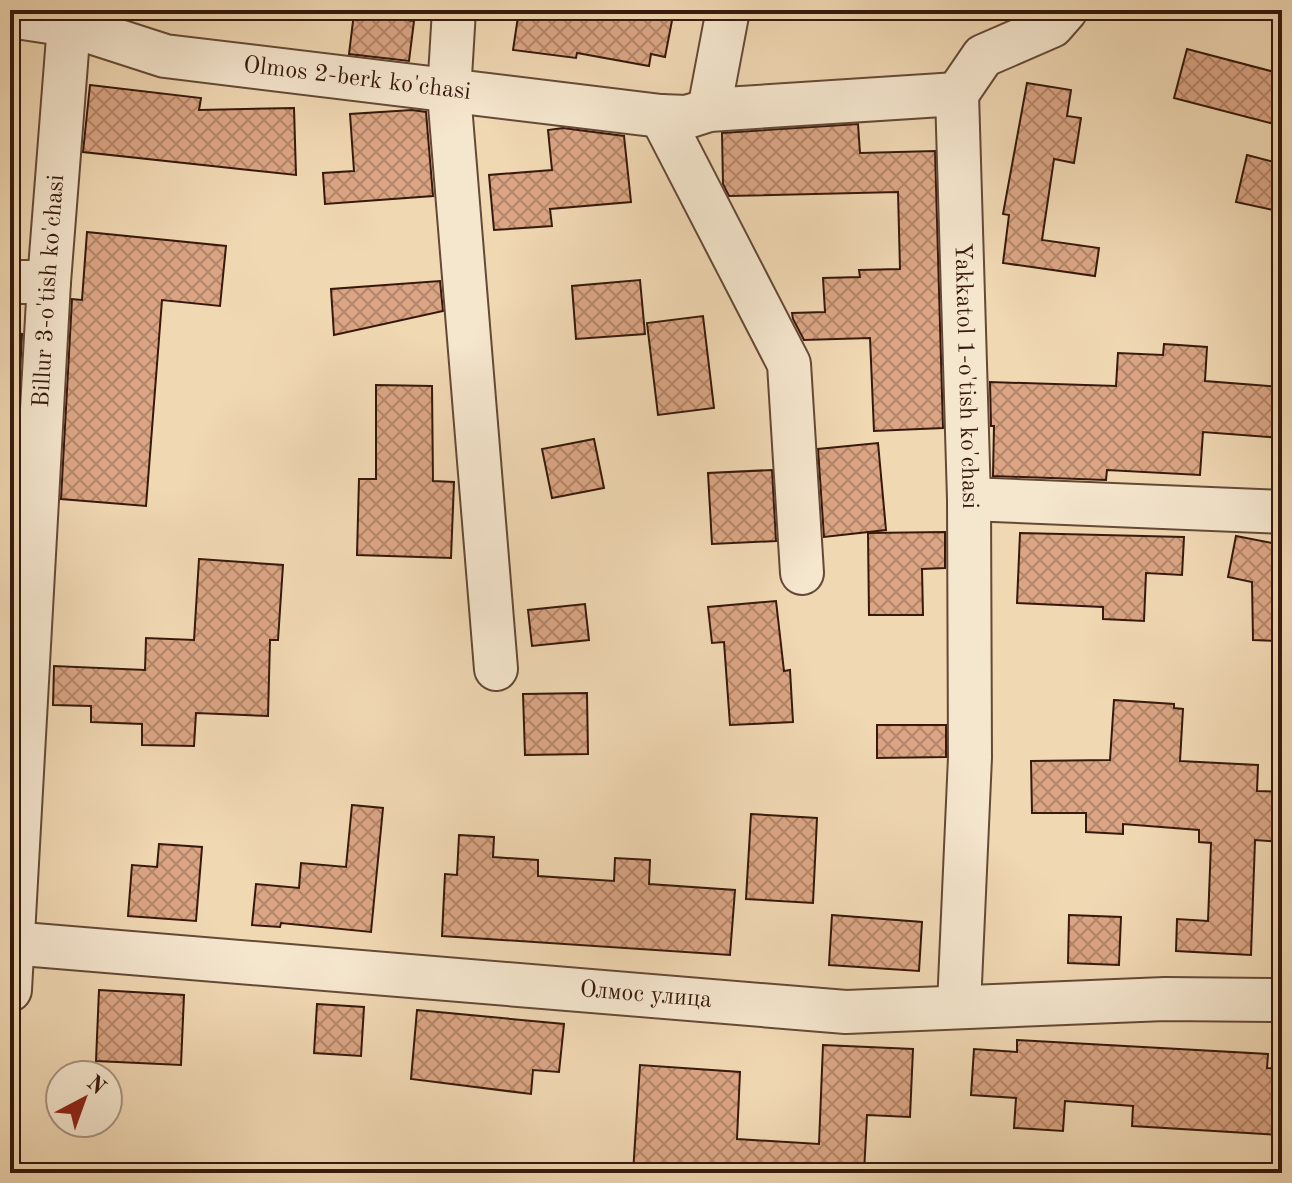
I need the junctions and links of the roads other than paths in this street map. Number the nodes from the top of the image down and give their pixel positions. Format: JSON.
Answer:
{"nodes":[{"id":1,"x":454,"y":10,"type":"edge"},
{"id":2,"x":728,"y":10,"type":"edge"},
{"id":3,"x":1066,"y":10,"type":"edge"},
{"id":4,"x":10,"y":16,"type":"edge"},
{"id":5,"x":76,"y":17,"type":"edge"},
{"id":6,"x":449,"y":93,"type":"junction"},
{"id":7,"x":957,"y":94,"type":"junction"},
{"id":8,"x":709,"y":110,"type":"junction"},
{"id":9,"x":661,"y":116,"type":"junction"},
{"id":10,"x":29,"y":282,"type":"edge"},
{"id":11,"x":969,"y":499,"type":"junction"},
{"id":12,"x":1282,"y":512,"type":"edge"},
{"id":13,"x":802,"y":573,"type":"dead end"},
{"id":14,"x":496,"y":669,"type":"dead end"},
{"id":15,"x":12,"y":943,"type":"edge"},
{"id":16,"x":10,"y":990,"type":"edge"},
{"id":17,"x":1282,"y":1000,"type":"edge"},
{"id":18,"x":959,"y":1006,"type":"junction"}],
"edges":[{"from":1,"to":6,"type":"street"},
{"from":2,"to":8,"type":"street"},
{"from":3,"to":7,"type":"street"},
{"from":4,"to":5,"type":"street","name":"Olmos 2-berk ko'chasi"},
{"from":5,"to":6,"type":"street","name":"Olmos 2-berk ko'chasi"},
{"from":5,"to":10,"type":"street","name":"Billur 3-o'tish ko'chasi"},
{"from":6,"to":9,"type":"street","name":"Olmos 2-berk ko'chasi"},
{"from":6,"to":14,"type":"street"},
{"from":7,"to":8,"type":"street"},
{"from":7,"to":11,"type":"street","name":"Yakkatol 1-o'tish ko'chasi"},
{"from":8,"to":9,"type":"street","name":"Olmos 2-berk ko'chasi"},
{"from":9,"to":13,"type":"street"},
{"from":10,"to":15,"type":"street","name":"Billur 3-o'tish ko'chasi"},
{"from":11,"to":12,"type":"street"},
{"from":11,"to":18,"type":"street","name":"Yakkatol 1-o'tish ko'chasi"},
{"from":15,"to":16,"type":"street","name":"Billur 3-o'tish ko'chasi"},
{"from":15,"to":18,"type":"street","name":"Олмос улица"},
{"from":17,"to":18,"type":"street","name":"Олмос улица"}]}
